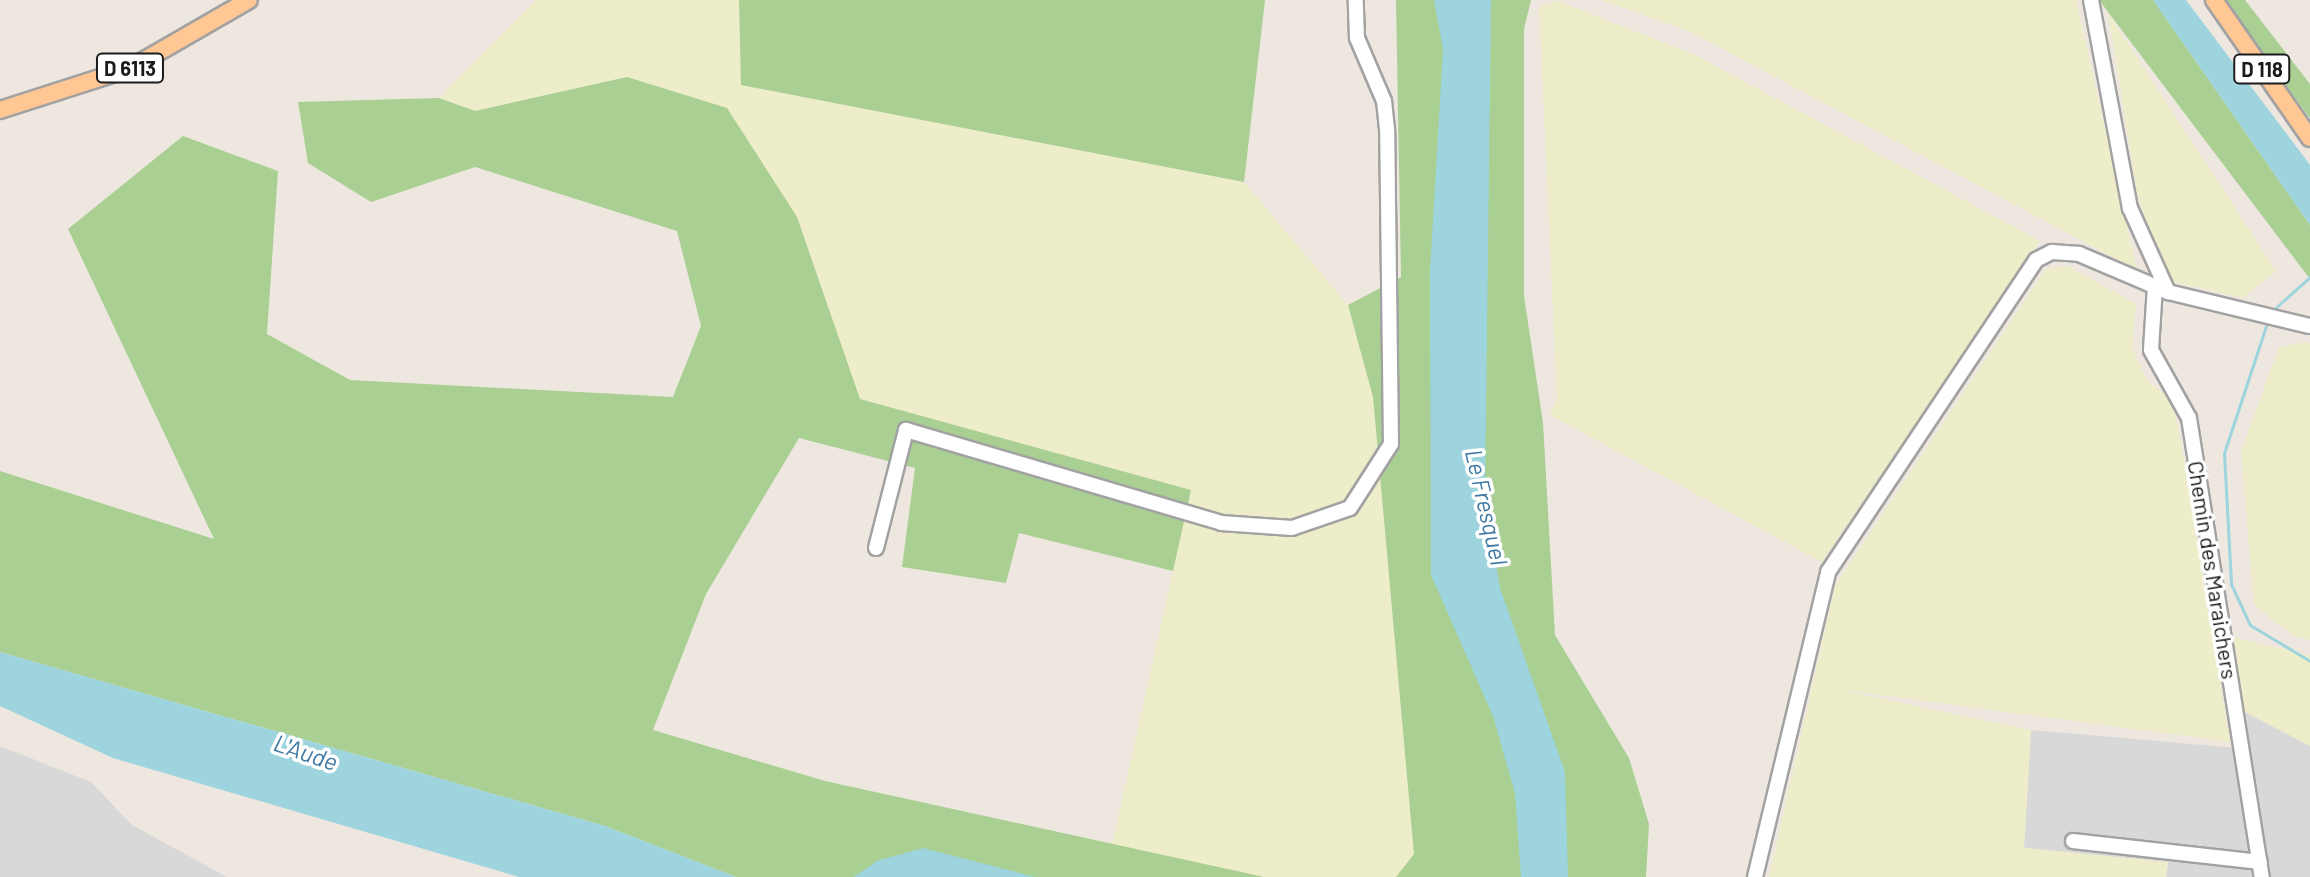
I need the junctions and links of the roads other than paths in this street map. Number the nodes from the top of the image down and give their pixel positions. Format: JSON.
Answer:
{"nodes":[{"id":1,"x":249,"y":0,"type":"edge"},
{"id":2,"x":1356,"y":0,"type":"edge"},
{"id":3,"x":2091,"y":0,"type":"edge"},
{"id":4,"x":2214,"y":0,"type":"edge"},
{"id":5,"x":0,"y":110,"type":"edge"},
{"id":6,"x":2310,"y":138,"type":"edge"},
{"id":7,"x":2162,"y":289,"type":"junction"},
{"id":8,"x":2306,"y":326,"type":"edge"},
{"id":9,"x":876,"y":548,"type":"dead end"},
{"id":10,"x":2073,"y":841,"type":"dead end"},
{"id":11,"x":2261,"y":869,"type":"edge"},
{"id":12,"x":1755,"y":877,"type":"edge"}],
"edges":[{"from":1,"to":5,"type":"main road","number":"D 6113"},
{"from":2,"to":9,"type":"street"},
{"from":3,"to":7,"type":"street"},
{"from":4,"to":6,"type":"main road","number":"D 118"},
{"from":7,"to":8,"type":"street"},
{"from":7,"to":11,"type":"street","name":"Chemin des Maraichers"},
{"from":7,"to":12,"type":"street"},
{"from":10,"to":11,"type":"street","name":"Chemin des Maraichers"}]}
